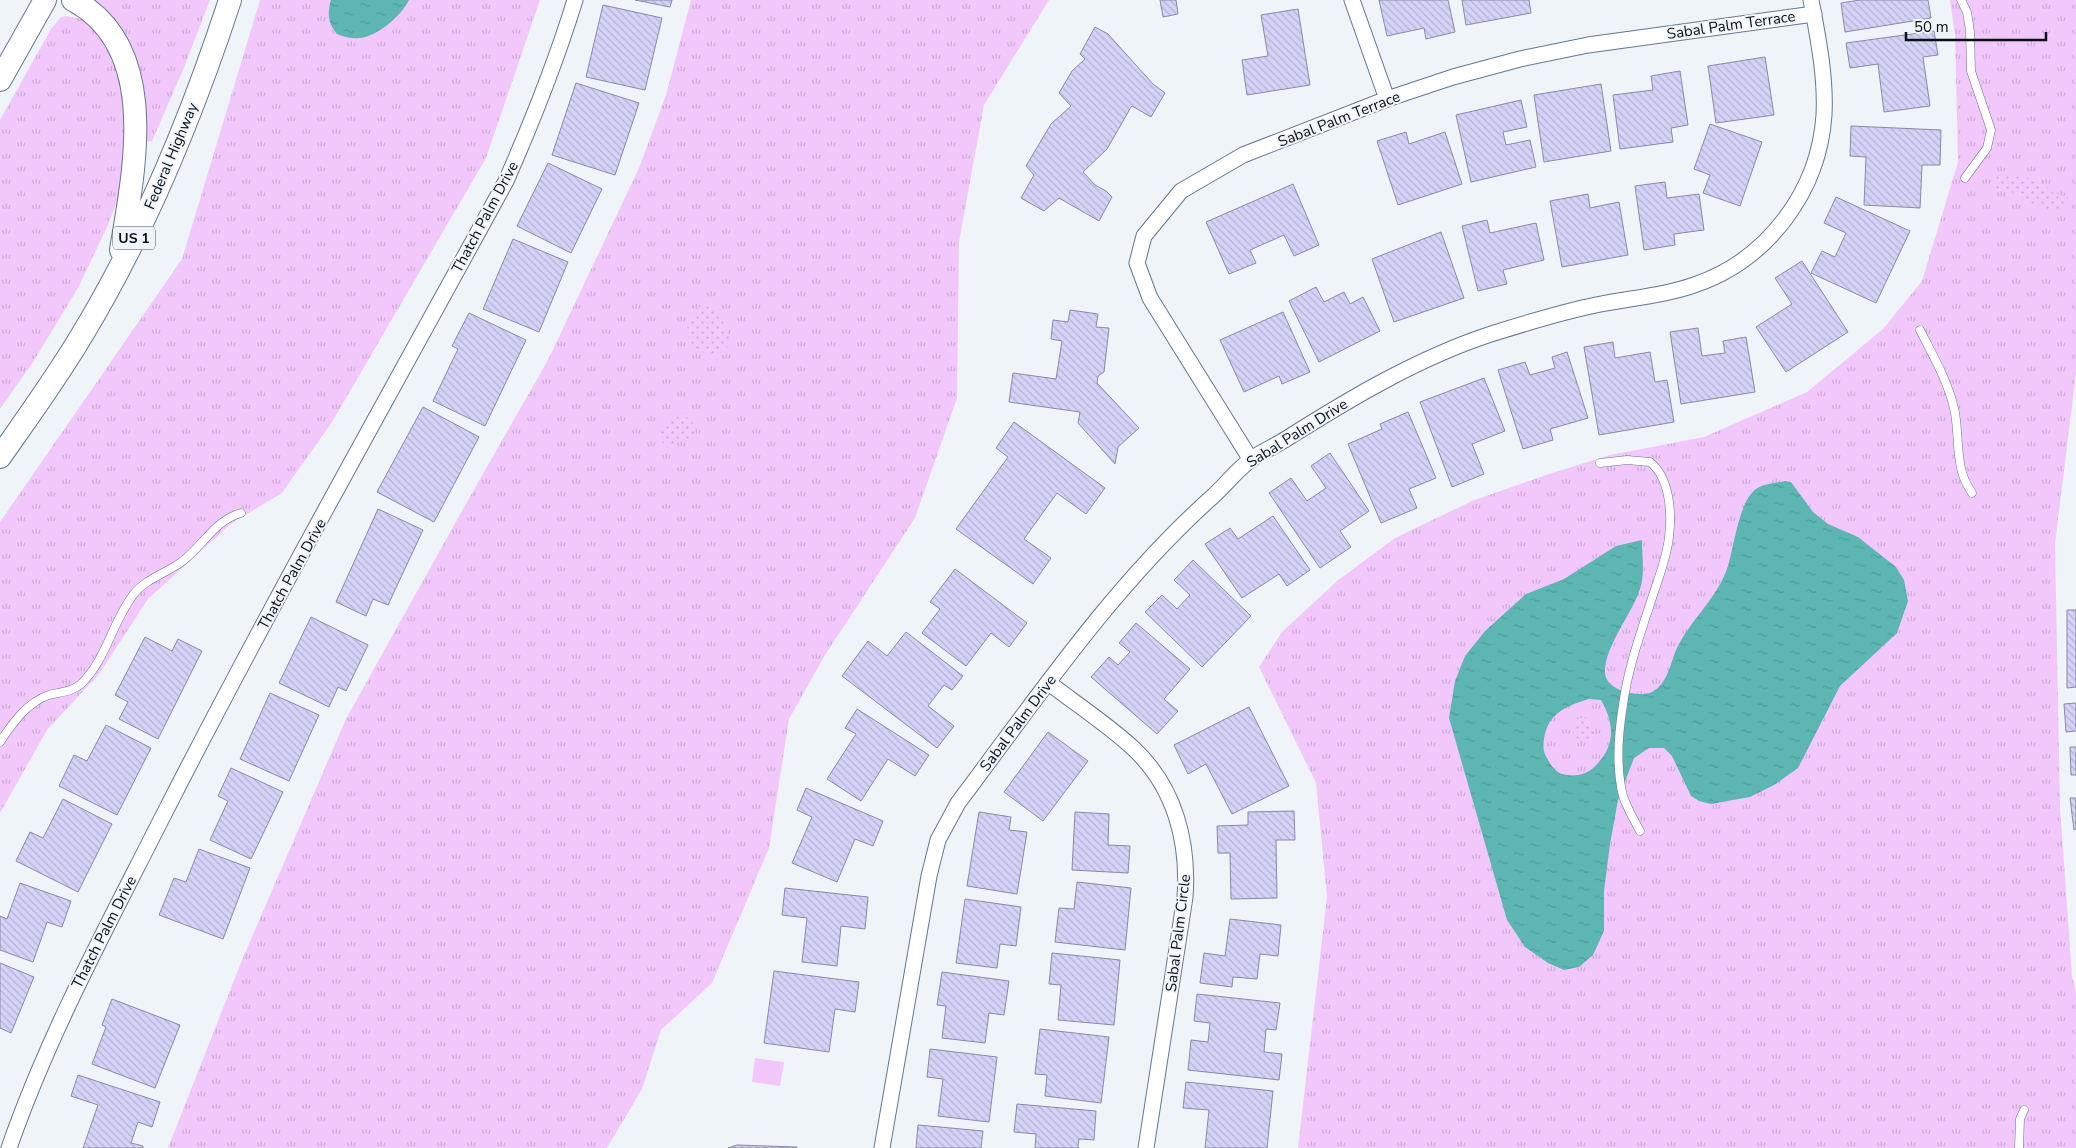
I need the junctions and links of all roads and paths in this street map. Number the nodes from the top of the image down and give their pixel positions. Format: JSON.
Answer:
{"nodes":[{"id":1,"x":44,"y":0,"type":"edge"},
{"id":2,"x":73,"y":0,"type":"edge"},
{"id":3,"x":230,"y":0,"type":"edge"},
{"id":4,"x":575,"y":0,"type":"edge"},
{"id":5,"x":1352,"y":0,"type":"edge"},
{"id":6,"x":1961,"y":0,"type":"edge"},
{"id":7,"x":1812,"y":7,"type":"edge"},
{"id":8,"x":0,"y":80,"type":"edge"},
{"id":9,"x":1387,"y":99,"type":"junction"},
{"id":10,"x":1965,"y":178,"type":"dead end"},
{"id":11,"x":117,"y":273,"type":"junction"},
{"id":12,"x":1920,"y":330,"type":"dead end"},
{"id":13,"x":0,"y":458,"type":"edge"},
{"id":14,"x":1250,"y":460,"type":"junction"},
{"id":15,"x":1600,"y":463,"type":"dead end"},
{"id":16,"x":1972,"y":493,"type":"dead end"},
{"id":17,"x":241,"y":513,"type":"dead end"},
{"id":18,"x":1048,"y":683,"type":"junction"},
{"id":19,"x":0,"y":742,"type":"edge"},
{"id":20,"x":1640,"y":831,"type":"dead end"},
{"id":21,"x":2024,"y":1110,"type":"dead end"},
{"id":22,"x":9,"y":1148,"type":"edge"},
{"id":23,"x":882,"y":1148,"type":"edge"},
{"id":24,"x":1146,"y":1148,"type":"edge"},
{"id":25,"x":2019,"y":1148,"type":"edge"}],
"edges":[{"from":1,"to":8,"type":"main road"},
{"from":2,"to":11,"type":"main road"},
{"from":3,"to":11,"type":"main road","name":"Federal Highway","number":"US 1"},
{"from":4,"to":22,"type":"street","name":"Thatch Palm Drive"},
{"from":5,"to":9,"type":"street"},
{"from":6,"to":10,"type":"lane"},
{"from":7,"to":9,"type":"street","name":"Sabal Palm Terrace"},
{"from":7,"to":14,"type":"street","name":"Sabal Palm Drive"},
{"from":9,"to":14,"type":"street","name":"Sabal Palm Terrace"},
{"from":11,"to":13,"type":"main road","name":"Federal Highway","number":"US 1"},
{"from":12,"to":16,"type":"lane"},
{"from":14,"to":18,"type":"street","name":"Sabal Palm Drive"},
{"from":15,"to":20,"type":"lane"},
{"from":17,"to":19,"type":"lane"},
{"from":18,"to":23,"type":"street","name":"Sabal Palm Drive"},
{"from":18,"to":24,"type":"street","name":"Sabal Palm Circle"},
{"from":21,"to":25,"type":"lane"}]}
